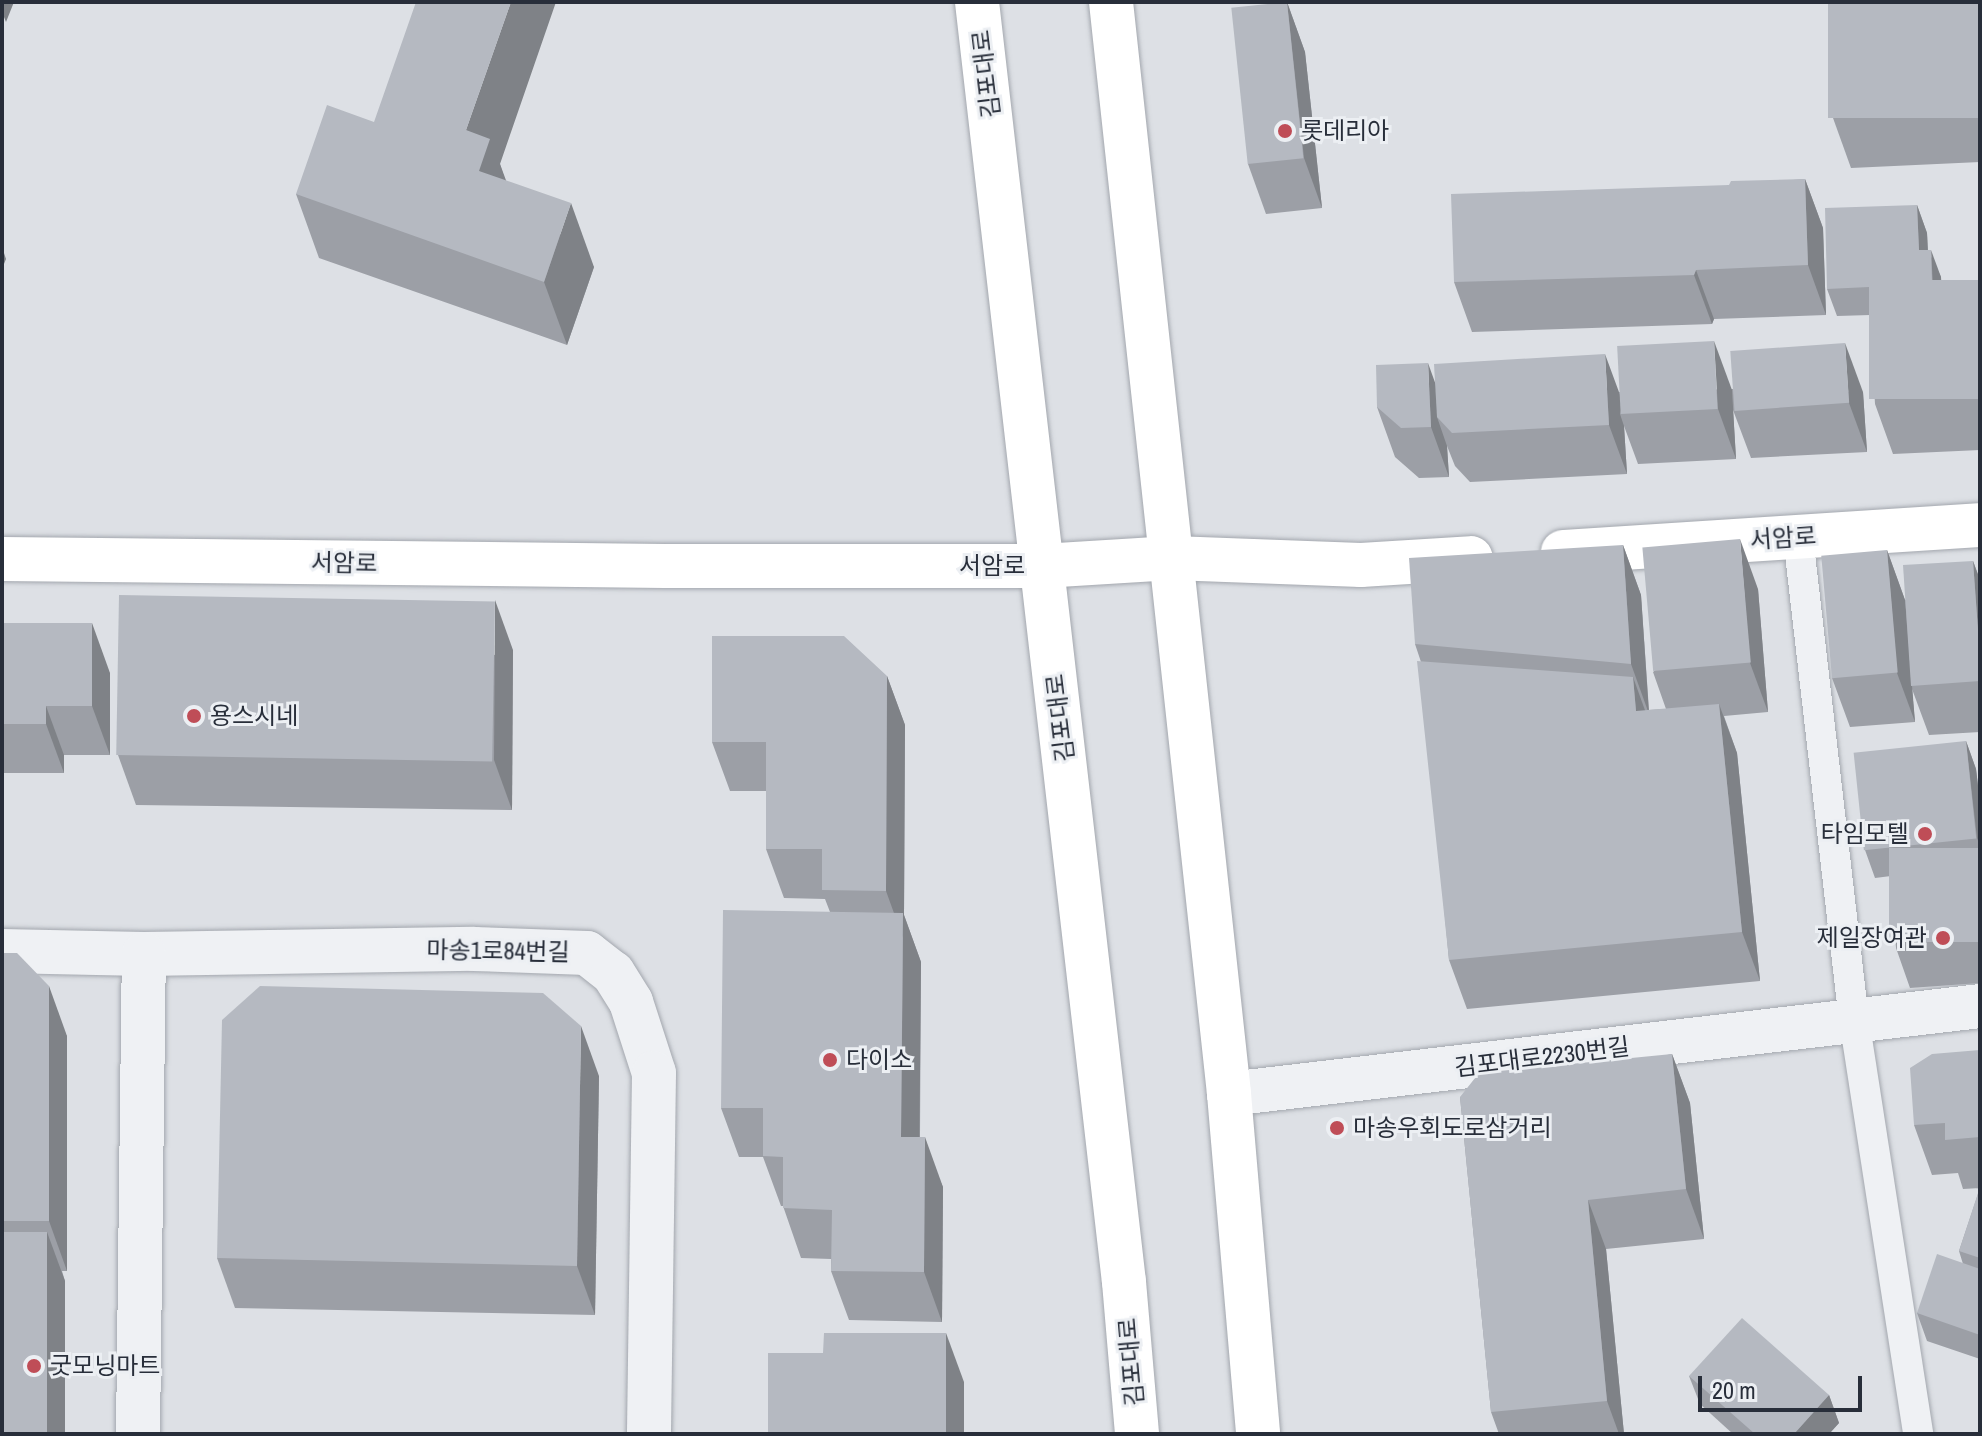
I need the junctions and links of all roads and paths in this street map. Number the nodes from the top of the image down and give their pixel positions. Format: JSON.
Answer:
{"nodes":[{"id":1,"x":977,"y":2,"type":"edge"},
{"id":2,"x":1111,"y":2,"type":"edge"},
{"id":3,"x":1980,"y":525,"type":"edge"},
{"id":4,"x":1798,"y":537,"type":"junction"},
{"id":5,"x":1172,"y":558,"type":"junction"},
{"id":6,"x":2,"y":559,"type":"edge"},
{"id":7,"x":1042,"y":566,"type":"junction"},
{"id":8,"x":2,"y":951,"type":"edge"},
{"id":9,"x":144,"y":954,"type":"junction"},
{"id":10,"x":1980,"y":1006,"type":"edge"},
{"id":11,"x":1854,"y":1019,"type":"junction"},
{"id":12,"x":1229,"y":1094,"type":"junction"},
{"id":13,"x":138,"y":1434,"type":"edge"},
{"id":14,"x":649,"y":1434,"type":"edge"},
{"id":15,"x":1137,"y":1434,"type":"edge"},
{"id":16,"x":1258,"y":1434,"type":"edge"},
{"id":17,"x":1918,"y":1434,"type":"edge"}],
"edges":[{"from":1,"to":7,"type":"main road","name":"김포대로"},
{"from":2,"to":5,"type":"main road"},
{"from":3,"to":4,"type":"main road","name":"서암로"},
{"from":4,"to":5,"type":"main road","name":"서암로"},
{"from":4,"to":11,"type":"lane"},
{"from":5,"to":7,"type":"main road","name":"서암로"},
{"from":5,"to":12,"type":"main road"},
{"from":6,"to":7,"type":"main road","name":"서암로"},
{"from":7,"to":15,"type":"main road","name":"김포대로"},
{"from":8,"to":9,"type":"street","name":"마송1로84번길"},
{"from":9,"to":13,"type":"street"},
{"from":9,"to":14,"type":"street","name":"마송1로84번길"},
{"from":10,"to":11,"type":"street","name":"김포대로2230번길"},
{"from":11,"to":12,"type":"street","name":"김포대로2230번길"},
{"from":11,"to":17,"type":"lane"},
{"from":12,"to":16,"type":"main road"}]}
